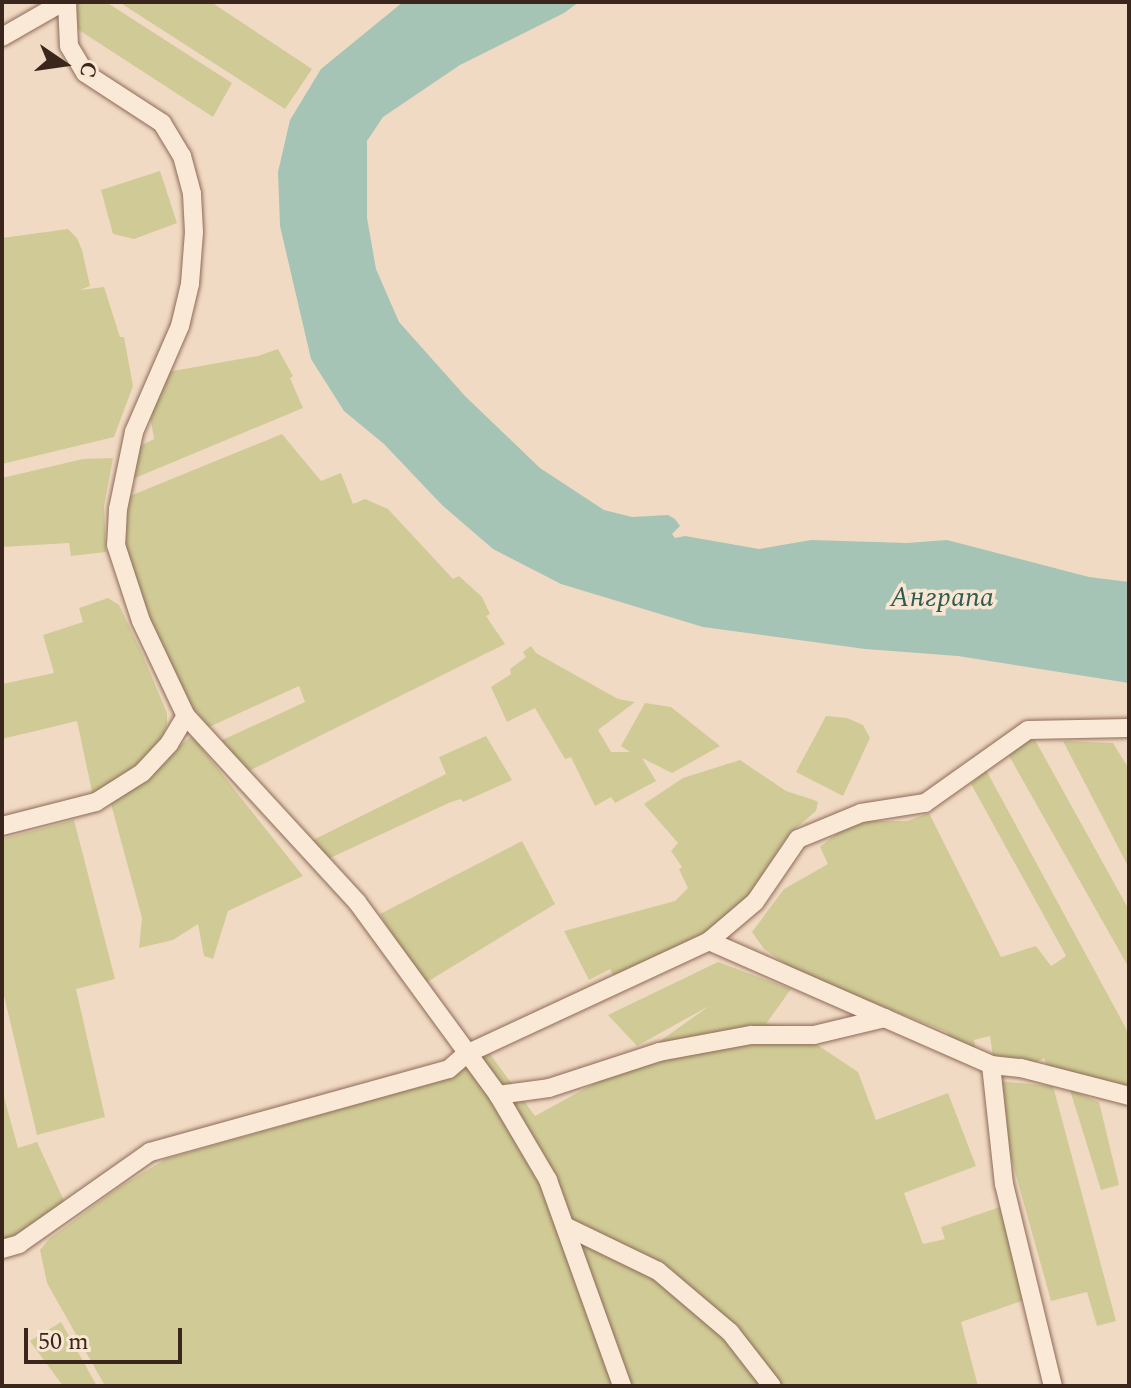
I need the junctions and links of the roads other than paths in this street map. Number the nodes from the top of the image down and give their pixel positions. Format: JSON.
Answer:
{"nodes":[{"id":1,"x":65,"y":2,"type":"edge"},
{"id":2,"x":2,"y":37,"type":"edge"},
{"id":3,"x":186,"y":716,"type":"junction"},
{"id":4,"x":1129,"y":728,"type":"edge"},
{"id":5,"x":2,"y":826,"type":"edge"},
{"id":6,"x":709,"y":941,"type":"junction"},
{"id":7,"x":885,"y":1018,"type":"junction"},
{"id":8,"x":466,"y":1054,"type":"junction"},
{"id":9,"x":991,"y":1065,"type":"junction"},
{"id":10,"x":498,"y":1095,"type":"junction"},
{"id":11,"x":1129,"y":1096,"type":"edge"},
{"id":12,"x":565,"y":1226,"type":"junction"},
{"id":13,"x":2,"y":1249,"type":"edge"},
{"id":14,"x":622,"y":1386,"type":"edge"},
{"id":15,"x":772,"y":1386,"type":"edge"},
{"id":16,"x":1053,"y":1386,"type":"edge"}],
"edges":[{"from":1,"to":2,"type":"street"},
{"from":1,"to":3,"type":"street"},
{"from":3,"to":5,"type":"street"},
{"from":3,"to":8,"type":"street"},
{"from":4,"to":6,"type":"street"},
{"from":6,"to":7,"type":"street"},
{"from":6,"to":8,"type":"street"},
{"from":7,"to":9,"type":"street"},
{"from":7,"to":10,"type":"street"},
{"from":8,"to":10,"type":"street"},
{"from":8,"to":13,"type":"street"},
{"from":9,"to":11,"type":"street"},
{"from":9,"to":16,"type":"street"},
{"from":10,"to":12,"type":"street"},
{"from":12,"to":14,"type":"street"},
{"from":12,"to":15,"type":"street"}]}
